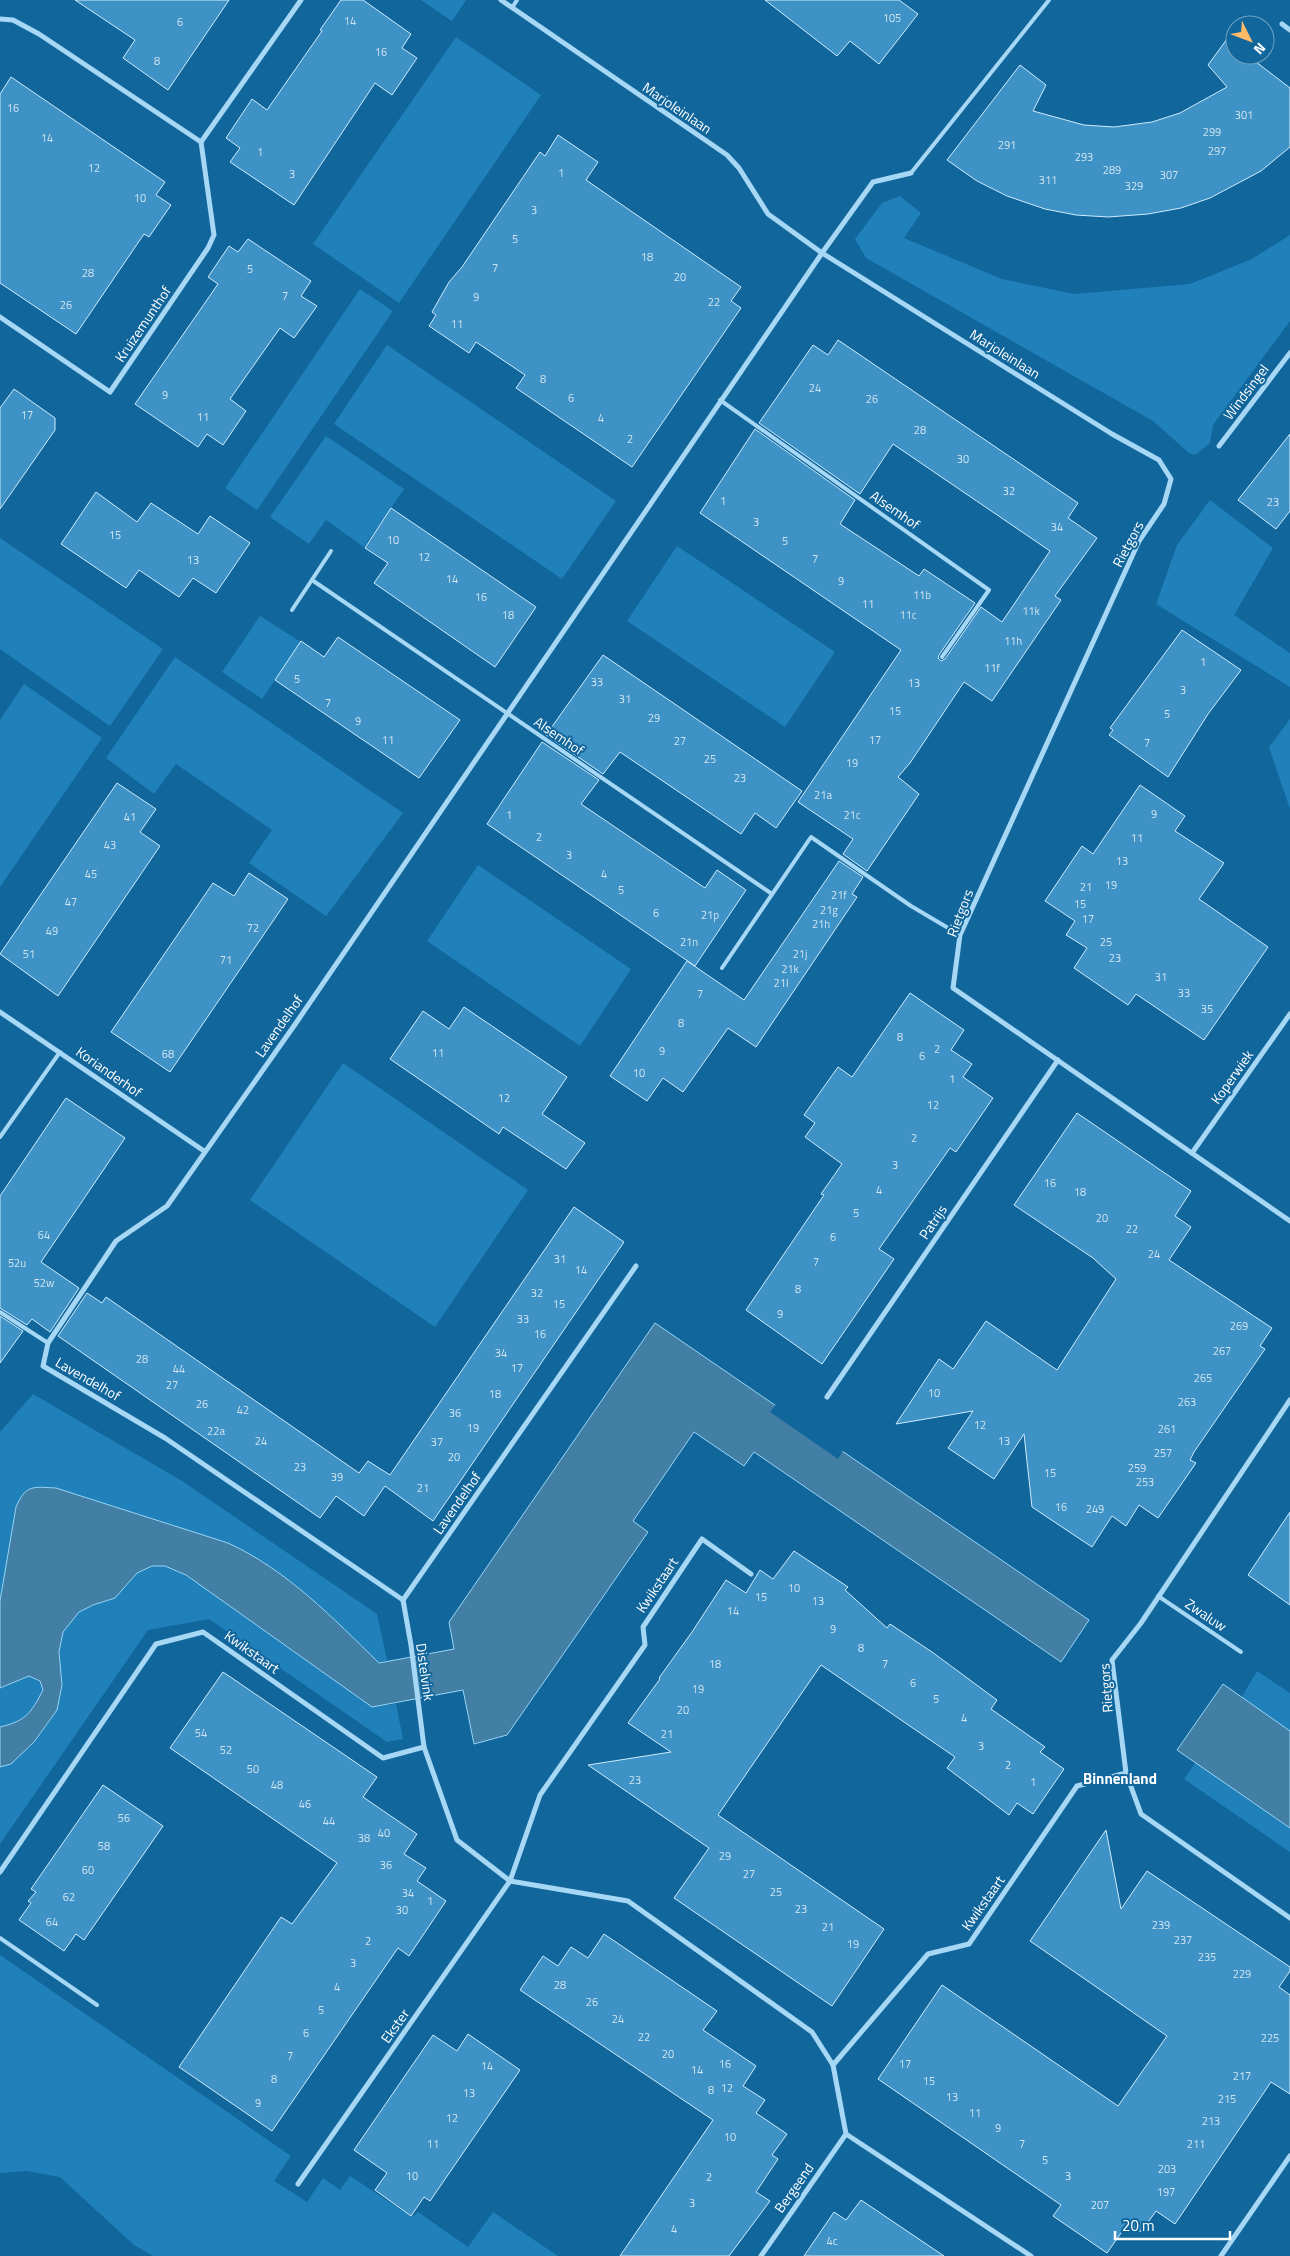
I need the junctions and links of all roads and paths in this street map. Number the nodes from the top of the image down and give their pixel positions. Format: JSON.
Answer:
{"nodes":[{"id":1,"x":301,"y":0,"type":"edge"},
{"id":2,"x":500,"y":0,"type":"edge"},
{"id":3,"x":517,"y":0,"type":"edge"},
{"id":4,"x":1049,"y":0,"type":"edge"},
{"id":5,"x":512,"y":8,"type":"junction"},
{"id":6,"x":0,"y":18,"type":"edge"},
{"id":7,"x":1282,"y":24,"type":"dead end"},
{"id":8,"x":1290,"y":30,"type":"edge"},
{"id":9,"x":201,"y":142,"type":"junction"},
{"id":10,"x":911,"y":173,"type":"joint"},
{"id":11,"x":822,"y":252,"type":"junction"},
{"id":12,"x":0,"y":317,"type":"edge"},
{"id":13,"x":1290,"y":353,"type":"edge"},
{"id":14,"x":720,"y":400,"type":"junction"},
{"id":15,"x":1219,"y":446,"type":"dead end"},
{"id":16,"x":1171,"y":479,"type":"joint"},
{"id":17,"x":331,"y":551,"type":"dead end"},
{"id":18,"x":312,"y":580,"type":"junction"},
{"id":19,"x":292,"y":610,"type":"dead end"},
{"id":20,"x":942,"y":657,"type":"dead end"},
{"id":21,"x":506,"y":714,"type":"junction"},
{"id":22,"x":772,"y":894,"type":"junction"},
{"id":23,"x":960,"y":935,"type":"junction"},
{"id":24,"x":722,"y":968,"type":"dead end"},
{"id":25,"x":0,"y":1012,"type":"edge"},
{"id":26,"x":1290,"y":1014,"type":"edge"},
{"id":27,"x":60,"y":1052,"type":"junction"},
{"id":28,"x":1058,"y":1060,"type":"junction"},
{"id":29,"x":0,"y":1137,"type":"edge"},
{"id":30,"x":204,"y":1151,"type":"junction"},
{"id":31,"x":1192,"y":1153,"type":"junction"},
{"id":32,"x":1290,"y":1221,"type":"edge"},
{"id":33,"x":636,"y":1266,"type":"dead end"},
{"id":34,"x":0,"y":1312,"type":"edge"},
{"id":35,"x":48,"y":1343,"type":"junction"},
{"id":36,"x":827,"y":1397,"type":"dead end"},
{"id":37,"x":1290,"y":1400,"type":"edge"},
{"id":38,"x":751,"y":1574,"type":"dead end"},
{"id":39,"x":1158,"y":1596,"type":"junction"},
{"id":40,"x":403,"y":1600,"type":"junction"},
{"id":41,"x":1241,"y":1652,"type":"dead end"},
{"id":42,"x":424,"y":1747,"type":"junction"},
{"id":43,"x":1126,"y":1773,"type":"junction"},
{"id":44,"x":0,"y":1872,"type":"edge"},
{"id":45,"x":510,"y":1880,"type":"junction"},
{"id":46,"x":1290,"y":1918,"type":"edge"},
{"id":47,"x":0,"y":1938,"type":"edge"},
{"id":48,"x":97,"y":2005,"type":"dead end"},
{"id":49,"x":833,"y":2065,"type":"junction"},
{"id":50,"x":846,"y":2134,"type":"junction"},
{"id":51,"x":1290,"y":2156,"type":"edge"},
{"id":52,"x":298,"y":2184,"type":"dead end"},
{"id":53,"x":761,"y":2256,"type":"edge"},
{"id":54,"x":1031,"y":2256,"type":"edge"},
{"id":55,"x":1221,"y":2256,"type":"edge"}],
"edges":[{"from":1,"to":9,"type":"street"},
{"from":2,"to":5,"type":"street","name":"Marjoleinlaan"},
{"from":3,"to":5,"type":"lane"},
{"from":4,"to":10,"type":"lane"},
{"from":5,"to":11,"type":"street","name":"Marjoleinlaan"},
{"from":6,"to":9,"type":"street"},
{"from":7,"to":8,"type":"street"},
{"from":9,"to":12,"type":"street","name":"Kruizemunthof"},
{"from":10,"to":11,"type":"street"},
{"from":11,"to":14,"type":"street"},
{"from":11,"to":16,"type":"street","name":"Marjoleinlaan"},
{"from":13,"to":15,"type":"street","name":"Windsingel"},
{"from":14,"to":20,"type":"lane","name":"Alsemhof"},
{"from":14,"to":21,"type":"street"},
{"from":16,"to":23,"type":"street","name":"Rietgors"},
{"from":17,"to":18,"type":"lane"},
{"from":18,"to":19,"type":"lane"},
{"from":18,"to":21,"type":"lane","name":"Alsemhof"},
{"from":21,"to":22,"type":"lane","name":"Alsemhof"},
{"from":21,"to":30,"type":"street","name":"Lavendelhof"},
{"from":22,"to":23,"type":"lane"},
{"from":22,"to":24,"type":"lane"},
{"from":23,"to":28,"type":"street","name":"Rietgors"},
{"from":25,"to":27,"type":"street","name":"Korianderhof"},
{"from":26,"to":31,"type":"street","name":"Koperwiek"},
{"from":27,"to":29,"type":"lane"},
{"from":27,"to":30,"type":"street","name":"Korianderhof"},
{"from":28,"to":31,"type":"street","name":"Rietgors"},
{"from":28,"to":36,"type":"street","name":"Patrijs"},
{"from":30,"to":35,"type":"street","name":"Lavendelhof"},
{"from":31,"to":32,"type":"street","name":"Rietgors"},
{"from":33,"to":40,"type":"street","name":"Lavendelhof"},
{"from":34,"to":35,"type":"lane"},
{"from":35,"to":40,"type":"street","name":"Lavendelhof"},
{"from":37,"to":39,"type":"street","name":"Rietgors"},
{"from":38,"to":45,"type":"street","name":"Kwikstaart"},
{"from":39,"to":41,"type":"lane","name":"Zwaluw"},
{"from":39,"to":43,"type":"street","name":"Rietgors"},
{"from":40,"to":42,"type":"street","name":"Distelvink"},
{"from":42,"to":44,"type":"street","name":"Kwikstaart"},
{"from":42,"to":45,"type":"street"},
{"from":43,"to":46,"type":"street","name":"Rietgors"},
{"from":43,"to":49,"type":"street","name":"Kwikstaart"},
{"from":45,"to":49,"type":"street"},
{"from":45,"to":52,"type":"street","name":"Ekster"},
{"from":47,"to":48,"type":"lane"},
{"from":49,"to":50,"type":"street"},
{"from":50,"to":53,"type":"street","name":"Bergeend"},
{"from":50,"to":54,"type":"street"},
{"from":51,"to":55,"type":"street"}]}
